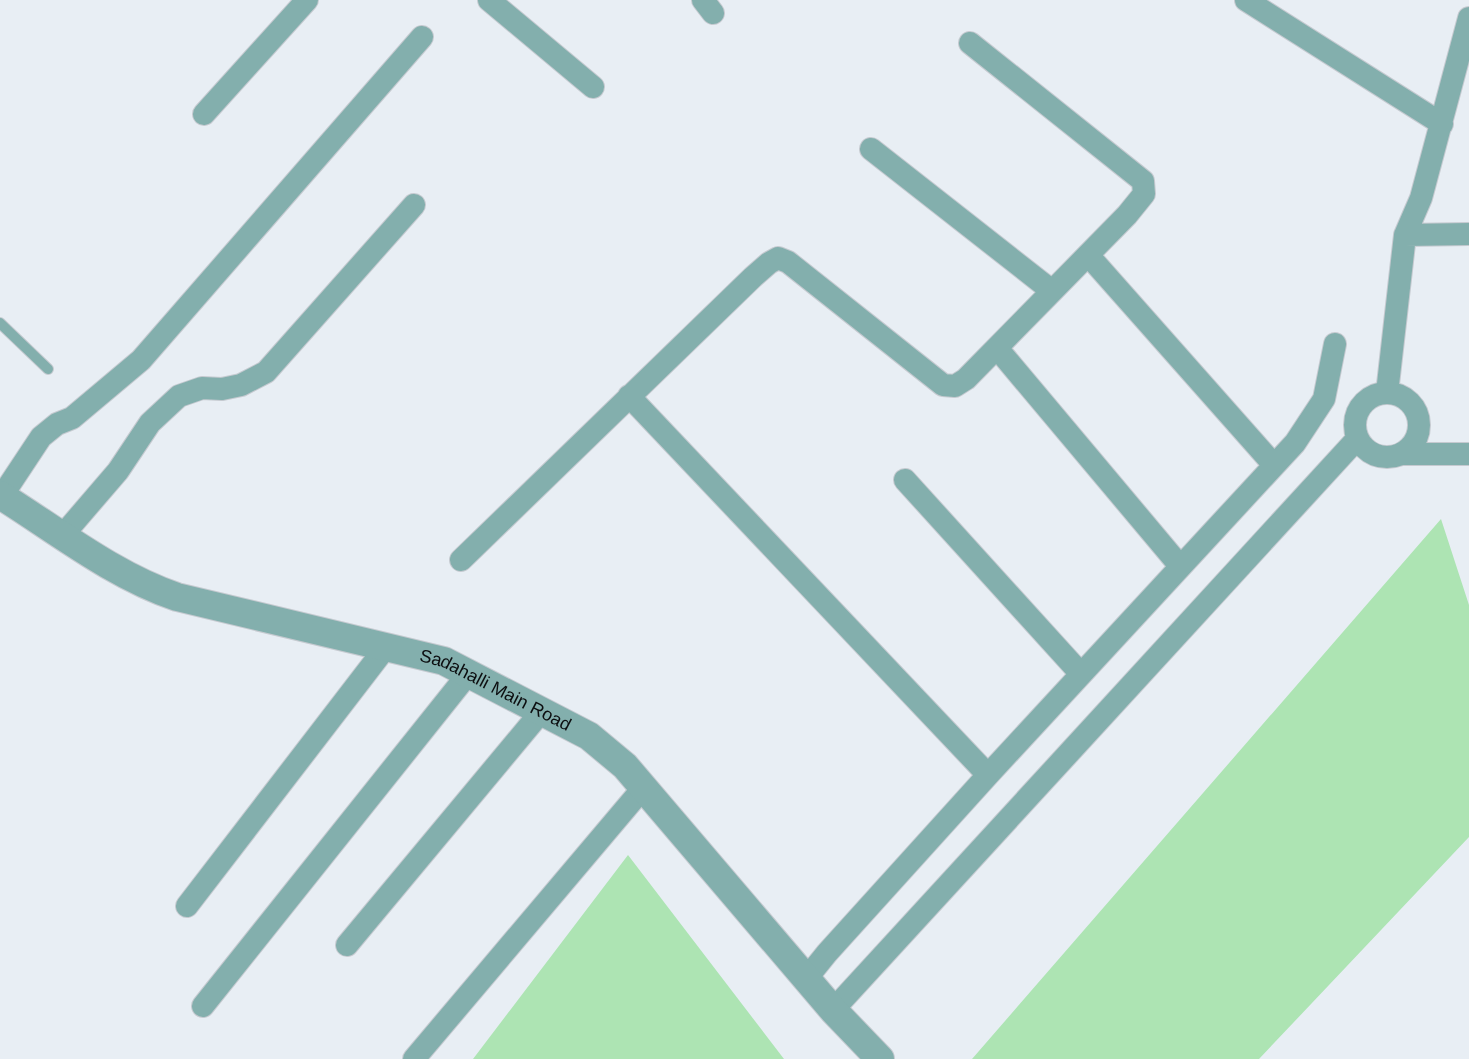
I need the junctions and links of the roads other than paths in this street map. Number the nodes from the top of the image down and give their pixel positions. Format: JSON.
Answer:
{"nodes":[{"id":1,"x":307,"y":0,"type":"edge"},
{"id":2,"x":489,"y":0,"type":"edge"},
{"id":3,"x":1246,"y":0,"type":"edge"},
{"id":4,"x":1469,"y":18,"type":"edge"},
{"id":5,"x":422,"y":37,"type":"dead end"},
{"id":6,"x":970,"y":43,"type":"dead end"},
{"id":7,"x":593,"y":87,"type":"dead end"},
{"id":8,"x":204,"y":114,"type":"dead end"},
{"id":9,"x":1442,"y":124,"type":"junction"},
{"id":10,"x":871,"y":149,"type":"dead end"},
{"id":11,"x":414,"y":205,"type":"dead end"},
{"id":12,"x":1469,"y":234,"type":"edge"},
{"id":13,"x":1405,"y":235,"type":"junction"},
{"id":14,"x":1088,"y":255,"type":"junction"},
{"id":15,"x":1052,"y":291,"type":"junction"},
{"id":16,"x":0,"y":323,"type":"edge"},
{"id":17,"x":1335,"y":345,"type":"dead end"},
{"id":18,"x":997,"y":348,"type":"junction"},
{"id":19,"x":48,"y":369,"type":"dead end"},
{"id":20,"x":1387,"y":393,"type":"junction"},
{"id":21,"x":629,"y":396,"type":"junction"},
{"id":22,"x":1357,"y":439,"type":"junction"},
{"id":23,"x":1402,"y":454,"type":"junction"},
{"id":24,"x":1469,"y":454,"type":"edge"},
{"id":25,"x":1274,"y":464,"type":"junction"},
{"id":26,"x":905,"y":480,"type":"dead end"},
{"id":27,"x":1,"y":496,"type":"edge"},
{"id":28,"x":63,"y":535,"type":"junction"},
{"id":29,"x":461,"y":560,"type":"dead end"},
{"id":30,"x":1180,"y":566,"type":"junction"},
{"id":31,"x":386,"y":647,"type":"junction"},
{"id":32,"x":468,"y":674,"type":"junction"},
{"id":33,"x":1081,"y":674,"type":"junction"},
{"id":34,"x":541,"y":712,"type":"junction"},
{"id":35,"x":988,"y":775,"type":"junction"},
{"id":36,"x":643,"y":788,"type":"junction"},
{"id":37,"x":187,"y":906,"type":"dead end"},
{"id":38,"x":347,"y":945,"type":"dead end"},
{"id":39,"x":806,"y":979,"type":"junction"},
{"id":40,"x":203,"y":1006,"type":"dead end"},
{"id":41,"x":833,"y":1010,"type":"junction"},
{"id":42,"x":414,"y":1059,"type":"edge"},
{"id":43,"x":880,"y":1059,"type":"edge"}],
"edges":[{"from":1,"to":8,"type":"street"},
{"from":2,"to":7,"type":"street"},
{"from":3,"to":9,"type":"street"},
{"from":4,"to":9,"type":"street"},
{"from":5,"to":27,"type":"street"},
{"from":6,"to":14,"type":"street"},
{"from":9,"to":13,"type":"street"},
{"from":10,"to":15,"type":"street"},
{"from":11,"to":28,"type":"street"},
{"from":12,"to":13,"type":"street"},
{"from":13,"to":20,"type":"street"},
{"from":14,"to":15,"type":"street"},
{"from":14,"to":25,"type":"street"},
{"from":15,"to":18,"type":"street"},
{"from":16,"to":19,"type":"lane"},
{"from":17,"to":25,"type":"street"},
{"from":18,"to":21,"type":"street"},
{"from":18,"to":30,"type":"street"},
{"from":20,"to":22,"type":"street"},
{"from":20,"to":23,"type":"street"},
{"from":21,"to":29,"type":"street"},
{"from":21,"to":35,"type":"street"},
{"from":22,"to":23,"type":"street"},
{"from":22,"to":41,"type":"street"},
{"from":23,"to":24,"type":"street"},
{"from":25,"to":30,"type":"street"},
{"from":26,"to":33,"type":"street"},
{"from":27,"to":28,"type":"street","name":"Sadahalli Main Road"},
{"from":28,"to":31,"type":"street","name":"Sadahalli Main Road"},
{"from":30,"to":33,"type":"street"},
{"from":31,"to":32,"type":"street","name":"Sadahalli Main Road"},
{"from":31,"to":37,"type":"street"},
{"from":32,"to":34,"type":"street","name":"Sadahalli Main Road"},
{"from":32,"to":40,"type":"street"},
{"from":33,"to":35,"type":"street"},
{"from":34,"to":36,"type":"street","name":"Sadahalli Main Road"},
{"from":34,"to":38,"type":"street"},
{"from":35,"to":39,"type":"street"},
{"from":36,"to":39,"type":"street","name":"Sadahalli Main Road"},
{"from":36,"to":42,"type":"street"},
{"from":39,"to":41,"type":"street","name":"Sadahalli Main Road"},
{"from":41,"to":43,"type":"street","name":"Sadahalli Main Road"}]}
